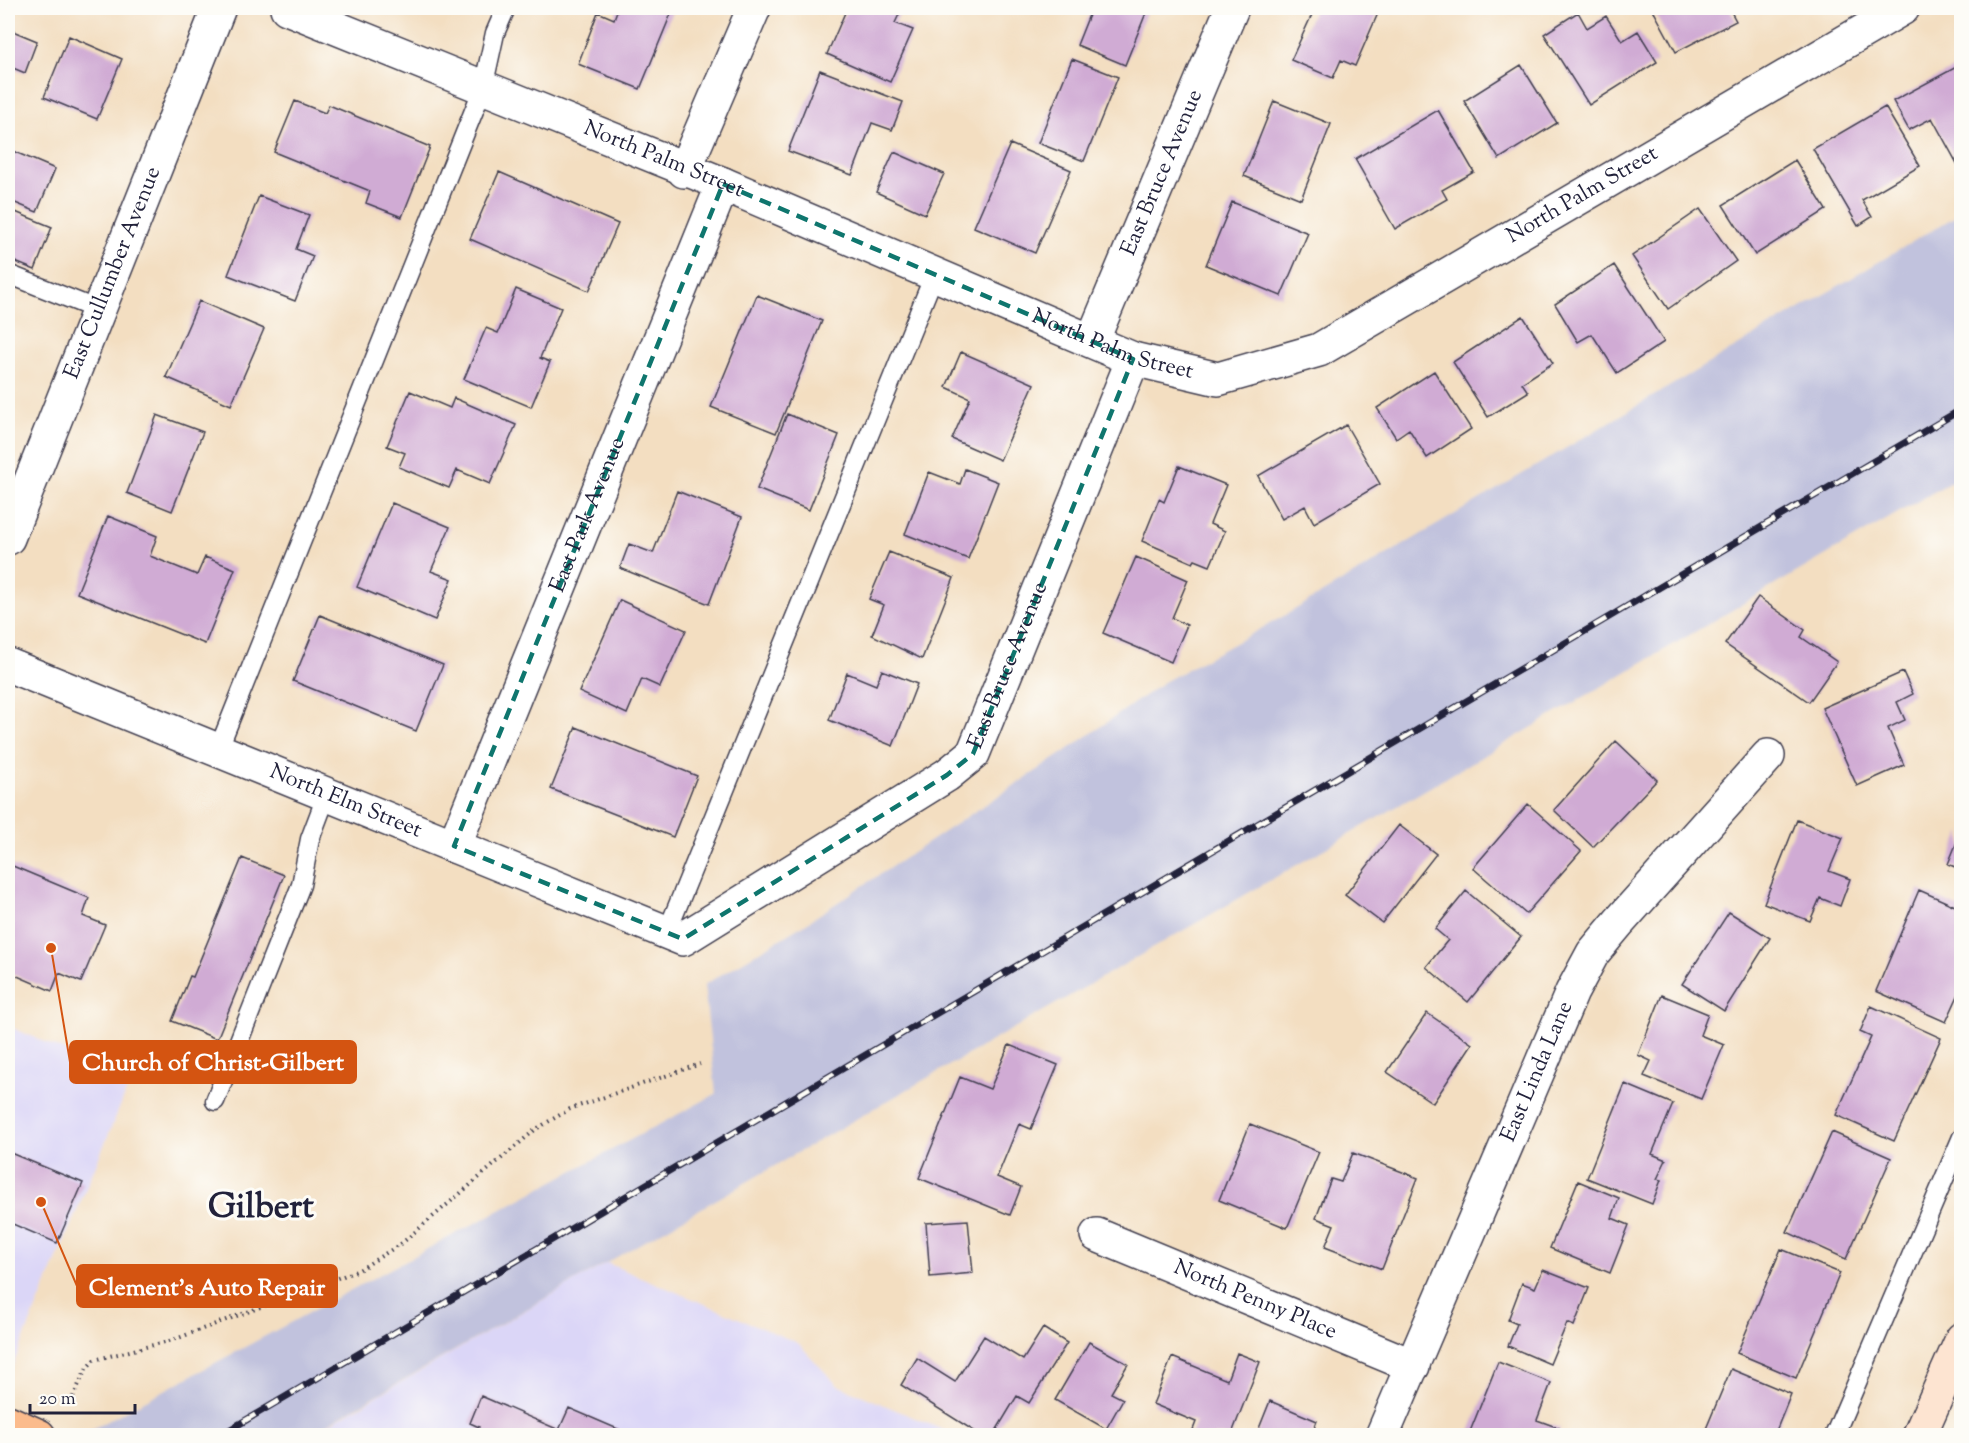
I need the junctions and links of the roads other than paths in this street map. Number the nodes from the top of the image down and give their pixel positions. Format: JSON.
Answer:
{"nodes":[{"id":1,"x":219,"y":8,"type":"edge"},
{"id":2,"x":287,"y":8,"type":"edge"},
{"id":3,"x":506,"y":8,"type":"edge"},
{"id":4,"x":754,"y":8,"type":"edge"},
{"id":5,"x":1232,"y":8,"type":"edge"},
{"id":6,"x":1903,"y":8,"type":"edge"},
{"id":7,"x":483,"y":88,"type":"junction"},
{"id":8,"x":684,"y":171,"type":"junction"},
{"id":9,"x":723,"y":184,"type":"junction"},
{"id":10,"x":935,"y":273,"type":"junction"},
{"id":11,"x":8,"y":274,"type":"edge"},
{"id":12,"x":98,"y":310,"type":"junction"},
{"id":13,"x":1093,"y":339,"type":"junction"},
{"id":14,"x":1133,"y":359,"type":"junction"},
{"id":15,"x":8,"y":538,"type":"edge"},
{"id":16,"x":8,"y":665,"type":"edge"},
{"id":17,"x":218,"y":750,"type":"junction"},
{"id":18,"x":1768,"y":756,"type":"dead end"},
{"id":19,"x":327,"y":794,"type":"junction"},
{"id":20,"x":454,"y":846,"type":"junction"},
{"id":21,"x":675,"y":935,"type":"junction"},
{"id":22,"x":215,"y":1101,"type":"dead end"},
{"id":23,"x":1962,"y":1137,"type":"edge"},
{"id":24,"x":1097,"y":1235,"type":"dead end"},
{"id":25,"x":1962,"y":1339,"type":"edge"},
{"id":26,"x":1413,"y":1366,"type":"junction"},
{"id":27,"x":8,"y":1422,"type":"edge"},
{"id":28,"x":39,"y":1436,"type":"edge"},
{"id":29,"x":1382,"y":1436,"type":"edge"},
{"id":30,"x":1834,"y":1436,"type":"edge"},
{"id":31,"x":1919,"y":1436,"type":"edge"}],
"edges":[{"from":1,"to":12,"type":"street","name":"East Cullumber Avenue"},
{"from":2,"to":7,"type":"street","name":"North Palm Street"},
{"from":3,"to":7,"type":"lane"},
{"from":4,"to":8,"type":"street"},
{"from":5,"to":13,"type":"street","name":"East Bruce Avenue"},
{"from":6,"to":14,"type":"street","name":"North Palm Street"},
{"from":7,"to":8,"type":"street","name":"North Palm Street"},
{"from":7,"to":17,"type":"lane"},
{"from":8,"to":9,"type":"street","name":"North Palm Street"},
{"from":9,"to":10,"type":"street","name":"North Palm Street"},
{"from":9,"to":20,"type":"street","name":"East Park Avenue"},
{"from":10,"to":13,"type":"street","name":"North Palm Street"},
{"from":10,"to":21,"type":"lane"},
{"from":11,"to":12,"type":"lane"},
{"from":12,"to":15,"type":"street","name":"East Cullumber Avenue"},
{"from":13,"to":14,"type":"street","name":"North Palm Street"},
{"from":14,"to":21,"type":"street","name":"East Bruce Avenue"},
{"from":16,"to":17,"type":"street","name":"North Elm Street"},
{"from":17,"to":19,"type":"street","name":"North Elm Street"},
{"from":18,"to":26,"type":"street","name":"East Linda Lane"},
{"from":19,"to":20,"type":"street","name":"North Elm Street"},
{"from":19,"to":22,"type":"lane"},
{"from":20,"to":21,"type":"street","name":"North Elm Street"},
{"from":23,"to":30,"type":"lane"},
{"from":24,"to":26,"type":"street","name":"North Penny Place"},
{"from":25,"to":31,"type":"main road"},
{"from":26,"to":29,"type":"street","name":"East Linda Lane"},
{"from":27,"to":28,"type":"main road"}]}
